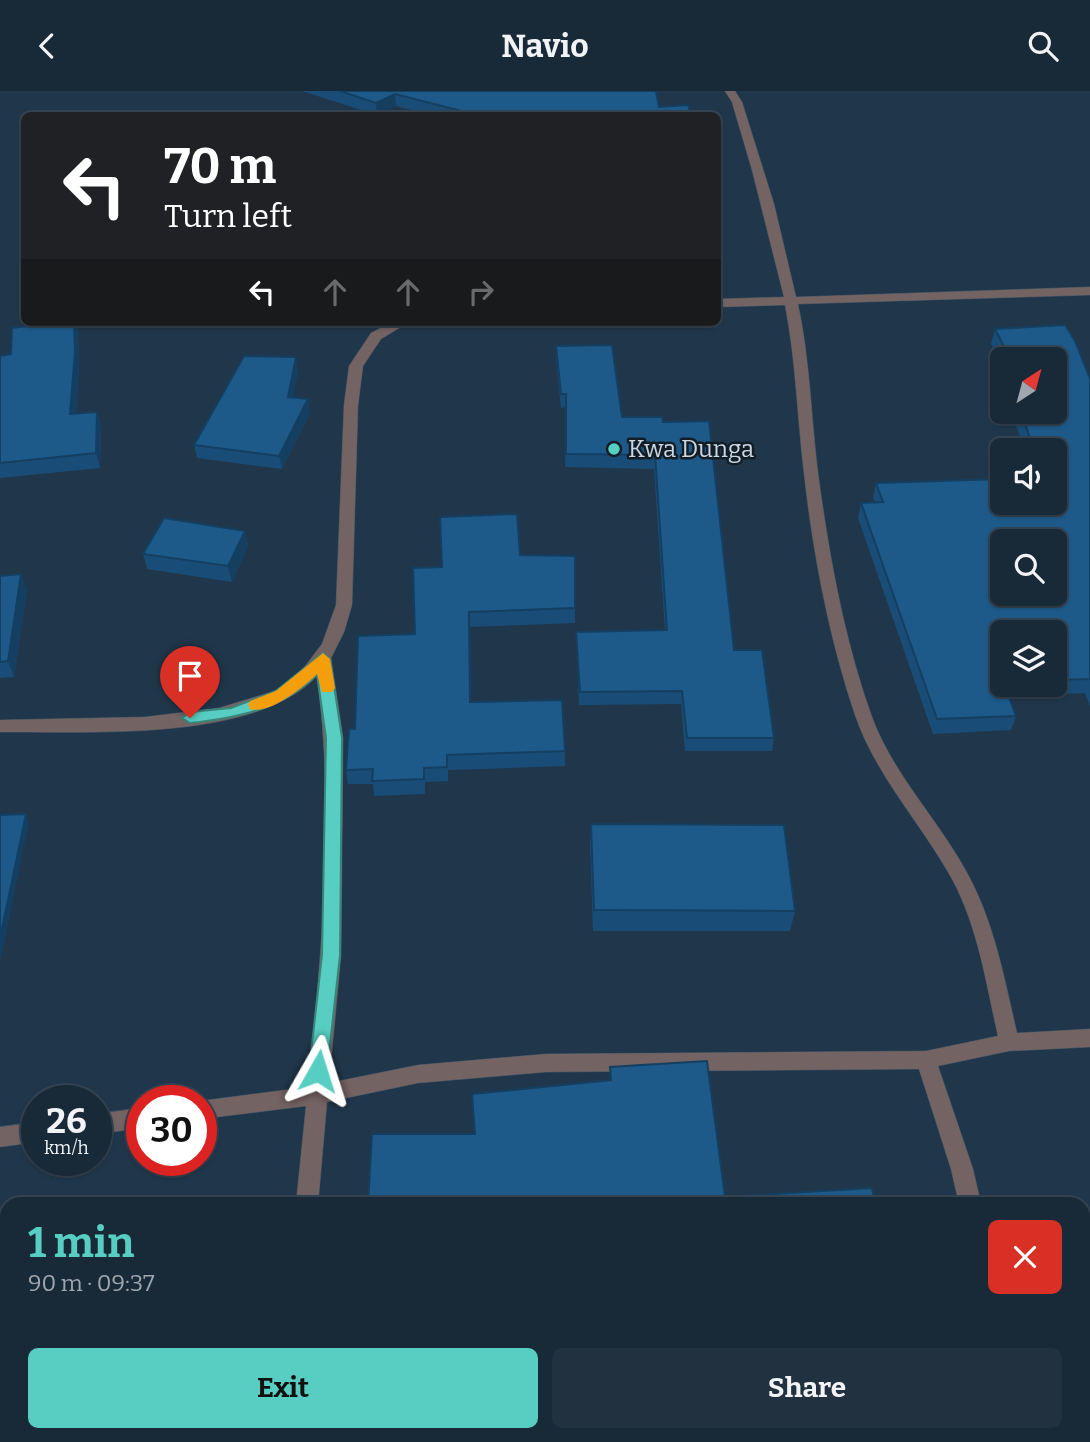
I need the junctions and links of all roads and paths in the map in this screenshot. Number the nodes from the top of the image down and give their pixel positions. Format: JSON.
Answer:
{"nodes":[{"id":1,"x":730,"y":91,"type":"edge"},
{"id":2,"x":1090,"y":291,"type":"edge"},
{"id":3,"x":789,"y":302,"type":"junction"},
{"id":4,"x":721,"y":303,"type":"edge"},
{"id":5,"x":395,"y":326,"type":"edge"},
{"id":6,"x":323,"y":659,"type":"junction"},
{"id":7,"x":0,"y":726,"type":"edge"},
{"id":8,"x":1090,"y":1038,"type":"edge"},
{"id":9,"x":1009,"y":1042,"type":"junction"},
{"id":10,"x":926,"y":1060,"type":"junction"},
{"id":11,"x":316,"y":1094,"type":"junction"},
{"id":12,"x":217,"y":1108,"type":"edge"},
{"id":13,"x":21,"y":1134,"type":"edge"},
{"id":14,"x":0,"y":1137,"type":"edge"},
{"id":15,"x":308,"y":1197,"type":"edge"},
{"id":16,"x":968,"y":1197,"type":"edge"}],
"edges":[{"from":1,"to":3,"type":"street"},
{"from":2,"to":3,"type":"street"},
{"from":3,"to":4,"type":"street"},
{"from":3,"to":9,"type":"street"},
{"from":5,"to":6,"type":"street"},
{"from":6,"to":7,"type":"street"},
{"from":6,"to":11,"type":"street"},
{"from":8,"to":9,"type":"street"},
{"from":9,"to":10,"type":"street"},
{"from":10,"to":11,"type":"street"},
{"from":10,"to":16,"type":"street"},
{"from":11,"to":12,"type":"street"},
{"from":11,"to":15,"type":"street"},
{"from":13,"to":14,"type":"street"}]}
